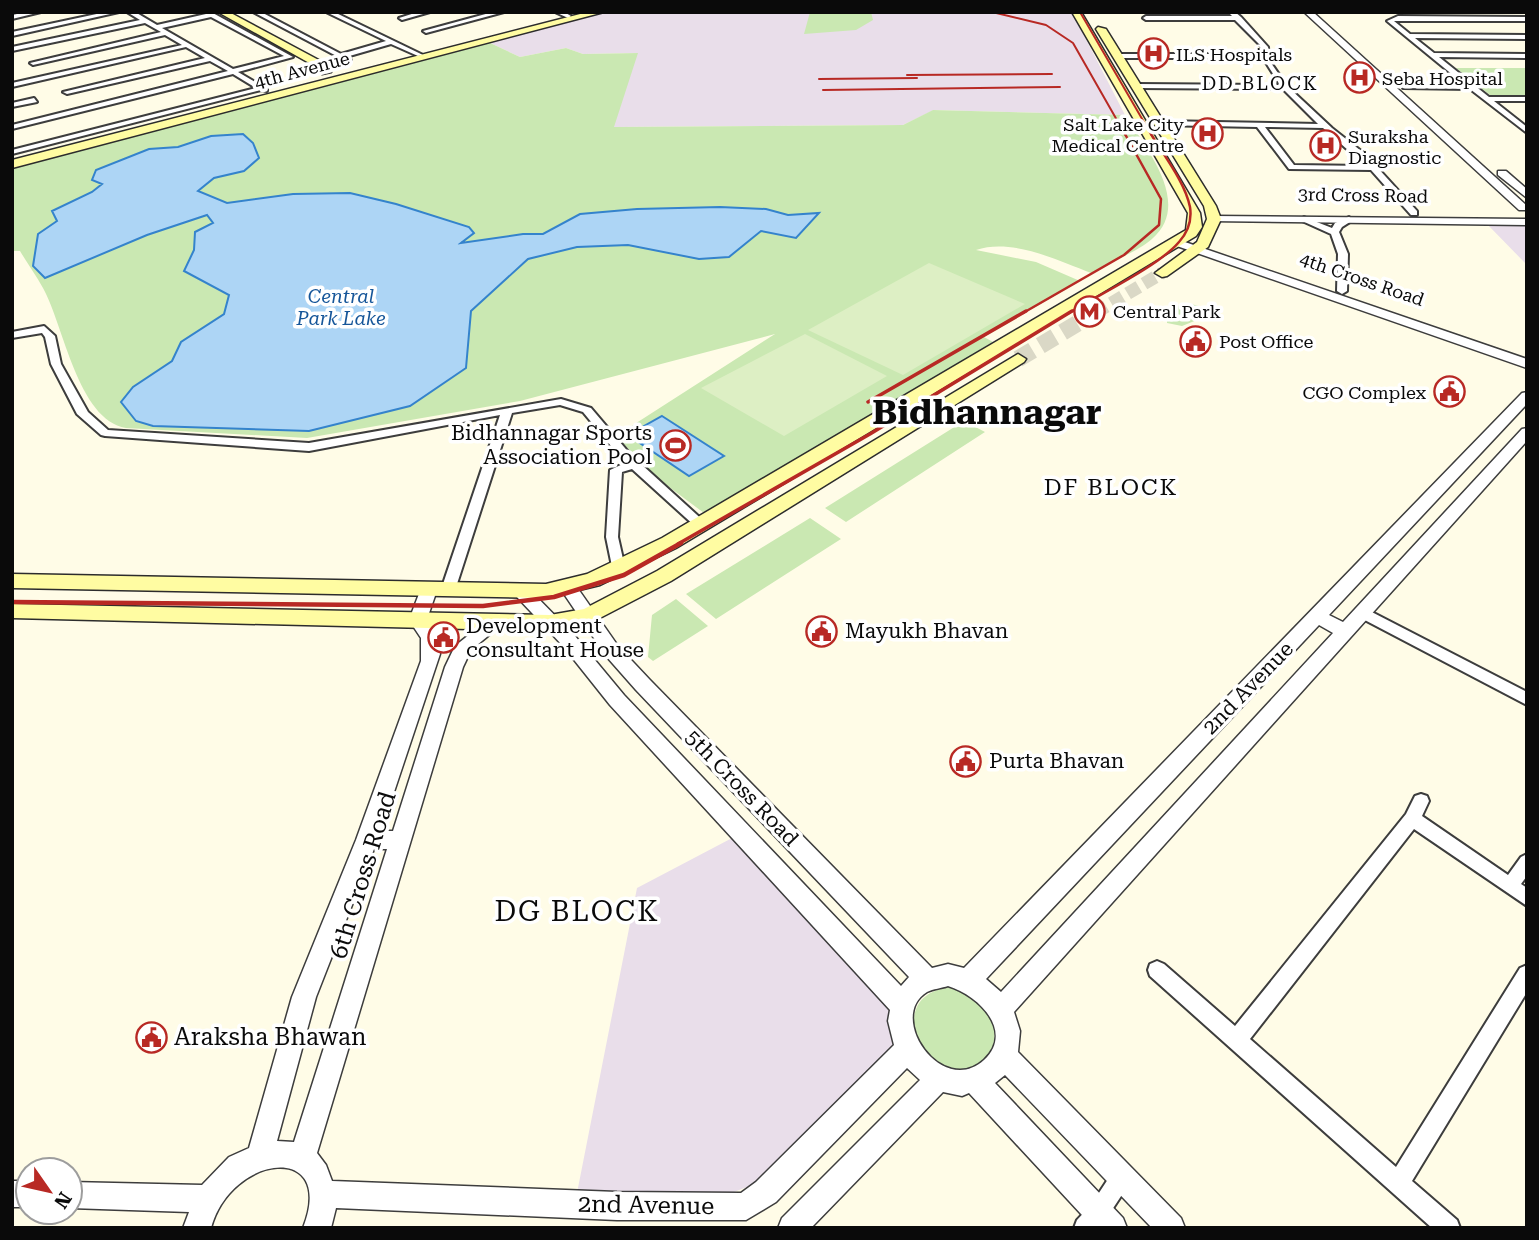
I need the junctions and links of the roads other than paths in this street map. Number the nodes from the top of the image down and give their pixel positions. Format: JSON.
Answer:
{"nodes":[{"id":1,"x":38,"y":12,"type":"edge"},
{"id":2,"x":116,"y":12,"type":"edge"},
{"id":3,"x":130,"y":12,"type":"edge"},
{"id":4,"x":239,"y":12,"type":"edge"},
{"id":5,"x":256,"y":12,"type":"edge"},
{"id":6,"x":328,"y":12,"type":"edge"},
{"id":7,"x":427,"y":12,"type":"edge"},
{"id":8,"x":501,"y":12,"type":"edge"},
{"id":9,"x":582,"y":12,"type":"edge"},
{"id":10,"x":600,"y":12,"type":"edge"},
{"id":11,"x":1076,"y":12,"type":"edge"},
{"id":12,"x":1091,"y":12,"type":"edge"},
{"id":13,"x":1231,"y":12,"type":"edge"},
{"id":14,"x":1308,"y":12,"type":"edge"},
{"id":15,"x":1321,"y":12,"type":"edge"},
{"id":16,"x":1379,"y":12,"type":"edge"},
{"id":17,"x":1474,"y":12,"type":"edge"},
{"id":18,"x":213,"y":13,"type":"edge"},
{"id":19,"x":563,"y":14,"type":"edge"},
{"id":20,"x":12,"y":18,"type":"edge"},
{"id":21,"x":402,"y":18,"type":"dead end"},
{"id":22,"x":1146,"y":18,"type":"dead end"},
{"id":23,"x":1239,"y":19,"type":"junction"},
{"id":24,"x":1484,"y":19,"type":"junction"},
{"id":25,"x":1527,"y":19,"type":"edge"},
{"id":26,"x":146,"y":21,"type":"junction"},
{"id":27,"x":1390,"y":21,"type":"junction"},
{"id":28,"x":157,"y":27,"type":"junction"},
{"id":29,"x":535,"y":27,"type":"junction"},
{"id":30,"x":426,"y":31,"type":"dead end"},
{"id":31,"x":166,"y":33,"type":"junction"},
{"id":32,"x":12,"y":34,"type":"edge"},
{"id":33,"x":1408,"y":36,"type":"junction"},
{"id":34,"x":1527,"y":37,"type":"edge"},
{"id":35,"x":391,"y":43,"type":"junction"},
{"id":36,"x":188,"y":45,"type":"junction"},
{"id":37,"x":12,"y":49,"type":"edge"},
{"id":38,"x":420,"y":55,"type":"junction"},
{"id":39,"x":1432,"y":55,"type":"junction"},
{"id":40,"x":1118,"y":56,"type":"junction"},
{"id":41,"x":1267,"y":56,"type":"junction"},
{"id":42,"x":1527,"y":56,"type":"edge"},
{"id":43,"x":209,"y":59,"type":"junction"},
{"id":44,"x":33,"y":63,"type":"dead end"},
{"id":45,"x":350,"y":64,"type":"junction"},
{"id":46,"x":1367,"y":66,"type":"junction"},
{"id":47,"x":1382,"y":66,"type":"junction"},
{"id":48,"x":233,"y":72,"type":"junction"},
{"id":49,"x":325,"y":73,"type":"junction"},
{"id":50,"x":342,"y":78,"type":"junction"},
{"id":51,"x":12,"y":85,"type":"edge"},
{"id":52,"x":1137,"y":86,"type":"junction"},
{"id":53,"x":1285,"y":87,"type":"junction"},
{"id":54,"x":1405,"y":87,"type":"junction"},
{"id":55,"x":1472,"y":87,"type":"junction"},
{"id":56,"x":266,"y":90,"type":"junction"},
{"id":57,"x":67,"y":92,"type":"dead end"},
{"id":58,"x":1486,"y":99,"type":"junction"},
{"id":59,"x":1527,"y":99,"type":"edge"},
{"id":60,"x":34,"y":100,"type":"dead end"},
{"id":61,"x":12,"y":105,"type":"edge"},
{"id":62,"x":1413,"y":108,"type":"junction"},
{"id":63,"x":1429,"y":108,"type":"junction"},
{"id":64,"x":1161,"y":123,"type":"junction"},
{"id":65,"x":1522,"y":124,"type":"edge"},
{"id":66,"x":1259,"y":125,"type":"junction"},
{"id":67,"x":1325,"y":126,"type":"junction"},
{"id":68,"x":12,"y":127,"type":"edge"},
{"id":69,"x":1527,"y":131,"type":"edge"},
{"id":70,"x":12,"y":155,"type":"edge"},
{"id":71,"x":1488,"y":160,"type":"dead end"},
{"id":72,"x":12,"y":164,"type":"edge"},
{"id":73,"x":1372,"y":168,"type":"junction"},
{"id":74,"x":1497,"y":169,"type":"dead end"},
{"id":75,"x":1527,"y":195,"type":"edge"},
{"id":76,"x":1414,"y":213,"type":"junction"},
{"id":77,"x":1212,"y":214,"type":"junction"},
{"id":78,"x":1524,"y":215,"type":"edge"},
{"id":79,"x":1390,"y":217,"type":"junction"},
{"id":80,"x":1304,"y":219,"type":"junction"},
{"id":81,"x":1349,"y":220,"type":"junction"},
{"id":82,"x":1335,"y":232,"type":"junction"},
{"id":83,"x":1182,"y":241,"type":"junction"},
{"id":84,"x":1200,"y":247,"type":"junction"},
{"id":85,"x":1162,"y":273,"type":"tunnel mouth"},
{"id":86,"x":1342,"y":290,"type":"junction"},
{"id":87,"x":12,"y":335,"type":"edge"},
{"id":88,"x":1527,"y":353,"type":"edge"},
{"id":89,"x":1018,"y":359,"type":"tunnel mouth"},
{"id":90,"x":1527,"y":364,"type":"edge"},
{"id":91,"x":1527,"y":396,"type":"edge"},
{"id":92,"x":507,"y":410,"type":"junction"},
{"id":93,"x":1509,"y":415,"type":"junction"},
{"id":94,"x":1527,"y":422,"type":"edge"},
{"id":95,"x":1527,"y":432,"type":"edge"},
{"id":96,"x":813,"y":457,"type":"junction"},
{"id":97,"x":634,"y":464,"type":"junction"},
{"id":98,"x":835,"y":471,"type":"junction"},
{"id":99,"x":701,"y":524,"type":"junction"},
{"id":100,"x":1368,"y":563,"type":"junction"},
{"id":101,"x":618,"y":568,"type":"junction"},
{"id":102,"x":1396,"y":578,"type":"junction"},
{"id":103,"x":12,"y":581,"type":"edge"},
{"id":104,"x":568,"y":587,"type":"junction"},
{"id":105,"x":438,"y":590,"type":"junction"},
{"id":106,"x":523,"y":592,"type":"junction"},
{"id":107,"x":12,"y":611,"type":"edge"},
{"id":108,"x":1364,"y":613,"type":"junction"},
{"id":109,"x":589,"y":615,"type":"junction"},
{"id":110,"x":1317,"y":616,"type":"junction"},
{"id":111,"x":418,"y":620,"type":"junction"},
{"id":112,"x":496,"y":622,"type":"junction"},
{"id":113,"x":550,"y":623,"type":"junction"},
{"id":114,"x":1347,"y":632,"type":"junction"},
{"id":115,"x":1527,"y":699,"type":"edge"},
{"id":116,"x":1421,"y":801,"type":"dead end"},
{"id":117,"x":1412,"y":819,"type":"junction"},
{"id":118,"x":367,"y":840,"type":"junction"},
{"id":119,"x":401,"y":840,"type":"junction"},
{"id":120,"x":1527,"y":862,"type":"edge"},
{"id":121,"x":1510,"y":886,"type":"junction"},
{"id":122,"x":1527,"y":898,"type":"edge"},
{"id":123,"x":1157,"y":970,"type":"dead end"},
{"id":124,"x":1527,"y":974,"type":"edge"},
{"id":125,"x":927,"y":979,"type":"junction"},
{"id":126,"x":969,"y":980,"type":"junction"},
{"id":127,"x":902,"y":1005,"type":"junction"},
{"id":128,"x":1001,"y":1009,"type":"junction"},
{"id":129,"x":1237,"y":1041,"type":"junction"},
{"id":130,"x":906,"y":1050,"type":"junction"},
{"id":131,"x":1003,"y":1055,"type":"junction"},
{"id":132,"x":939,"y":1078,"type":"junction"},
{"id":133,"x":974,"y":1080,"type":"junction"},
{"id":134,"x":259,"y":1157,"type":"junction"},
{"id":135,"x":302,"y":1158,"type":"junction"},
{"id":136,"x":1122,"y":1178,"type":"junction"},
{"id":137,"x":1398,"y":1183,"type":"junction"},
{"id":138,"x":323,"y":1194,"type":"junction"},
{"id":139,"x":84,"y":1195,"type":"edge"},
{"id":140,"x":208,"y":1199,"type":"junction"},
{"id":141,"x":1099,"y":1223,"type":"edge"},
{"id":142,"x":197,"y":1228,"type":"edge"},
{"id":143,"x":317,"y":1228,"type":"edge"},
{"id":144,"x":792,"y":1228,"type":"edge"},
{"id":145,"x":1171,"y":1228,"type":"edge"},
{"id":146,"x":1449,"y":1228,"type":"edge"}],
"edges":[{"from":1,"to":20,"type":"street"},
{"from":2,"to":32,"type":"street"},
{"from":3,"to":26,"type":"street"},
{"from":4,"to":45,"type":"main road"},
{"from":5,"to":45,"type":"street"},
{"from":6,"to":35,"type":"street"},
{"from":7,"to":21,"type":"street"},
{"from":8,"to":30,"type":"street"},
{"from":9,"to":19,"type":"main road","name":"4th Avenue"},
{"from":10,"to":29,"type":"main road","name":"4th Avenue"},
{"from":11,"to":83,"type":"main road"},
{"from":12,"to":40,"type":"main road"},
{"from":13,"to":23,"type":"street"},
{"from":14,"to":46,"type":"street"},
{"from":15,"to":47,"type":"street"},
{"from":16,"to":27,"type":"street"},
{"from":17,"to":24,"type":"street"},
{"from":18,"to":28,"type":"street"},
{"from":18,"to":48,"type":"street"},
{"from":18,"to":49,"type":"main road"},
{"from":19,"to":29,"type":"main road","name":"4th Avenue"},
{"from":22,"to":23,"type":"street"},
{"from":23,"to":41,"type":"street"},
{"from":24,"to":25,"type":"street"},
{"from":24,"to":27,"type":"street"},
{"from":26,"to":28,"type":"street"},
{"from":26,"to":37,"type":"street"},
{"from":27,"to":33,"type":"street"},
{"from":28,"to":31,"type":"street"},
{"from":29,"to":38,"type":"main road","name":"4th Avenue"},
{"from":29,"to":45,"type":"main road","name":"4th Avenue"},
{"from":31,"to":36,"type":"street"},
{"from":31,"to":44,"type":"street"},
{"from":33,"to":34,"type":"street"},
{"from":33,"to":39,"type":"street"},
{"from":35,"to":38,"type":"street"},
{"from":35,"to":45,"type":"street"},
{"from":36,"to":43,"type":"street"},
{"from":36,"to":51,"type":"street"},
{"from":38,"to":45,"type":"main road","name":"4th Avenue"},
{"from":39,"to":42,"type":"street"},
{"from":39,"to":55,"type":"street"},
{"from":40,"to":41,"type":"street"},
{"from":40,"to":52,"type":"main road"},
{"from":41,"to":53,"type":"street"},
{"from":43,"to":48,"type":"street"},
{"from":43,"to":57,"type":"street"},
{"from":45,"to":49,"type":"main road","name":"4th Avenue"},
{"from":45,"to":50,"type":"main road","name":"4th Avenue"},
{"from":46,"to":47,"type":"street"},
{"from":46,"to":62,"type":"street"},
{"from":47,"to":54,"type":"street"},
{"from":48,"to":56,"type":"street"},
{"from":48,"to":68,"type":"street"},
{"from":49,"to":50,"type":"main road"},
{"from":49,"to":56,"type":"main road","name":"4th Avenue"},
{"from":50,"to":72,"type":"main road","name":"4th Avenue"},
{"from":52,"to":53,"type":"street"},
{"from":52,"to":64,"type":"main road"},
{"from":53,"to":67,"type":"street"},
{"from":54,"to":55,"type":"street"},
{"from":54,"to":63,"type":"street"},
{"from":55,"to":58,"type":"street"},
{"from":56,"to":70,"type":"main road","name":"4th Avenue"},
{"from":58,"to":59,"type":"street"},
{"from":58,"to":65,"type":"street"},
{"from":60,"to":61,"type":"street"},
{"from":62,"to":63,"type":"street"},
{"from":62,"to":78,"type":"street"},
{"from":63,"to":71,"type":"street"},
{"from":64,"to":66,"type":"street"},
{"from":64,"to":77,"type":"main road"},
{"from":65,"to":69,"type":"street"},
{"from":66,"to":67,"type":"street"},
{"from":66,"to":73,"type":"street"},
{"from":67,"to":73,"type":"street"},
{"from":73,"to":76,"type":"street"},
{"from":74,"to":75,"type":"street"},
{"from":76,"to":78,"type":"street","name":"3rd Cross Road"},
{"from":76,"to":79,"type":"street","name":"3rd Cross Road"},
{"from":77,"to":79,"type":"street","name":"3rd Cross Road"},
{"from":77,"to":80,"type":"street"},
{"from":77,"to":84,"type":"main road"},
{"from":78,"to":79,"type":"street"},
{"from":79,"to":81,"type":"street"},
{"from":80,"to":81,"type":"street"},
{"from":80,"to":82,"type":"street"},
{"from":81,"to":82,"type":"street"},
{"from":82,"to":86,"type":"street"},
{"from":83,"to":84,"type":"street"},
{"from":83,"to":96,"type":"main road"},
{"from":84,"to":85,"type":"main road"},
{"from":84,"to":86,"type":"street","name":"4th Cross Road"},
{"from":84,"to":90,"type":"street"},
{"from":86,"to":88,"type":"street","name":"4th Cross Road"},
{"from":87,"to":92,"type":"street"},
{"from":89,"to":98,"type":"main road"},
{"from":91,"to":93,"type":"street","name":"2nd Avenue"},
{"from":92,"to":97,"type":"street"},
{"from":92,"to":105,"type":"street"},
{"from":93,"to":94,"type":"street"},
{"from":93,"to":100,"type":"street","name":"2nd Avenue"},
{"from":95,"to":102,"type":"street","name":"2nd Avenue"},
{"from":96,"to":98,"type":"main road"},
{"from":96,"to":99,"type":"main road"},
{"from":97,"to":99,"type":"street"},
{"from":97,"to":101,"type":"street"},
{"from":98,"to":109,"type":"main road"},
{"from":99,"to":101,"type":"main road"},
{"from":100,"to":102,"type":"street"},
{"from":100,"to":110,"type":"street","name":"2nd Avenue"},
{"from":101,"to":104,"type":"main road"},
{"from":102,"to":108,"type":"street","name":"2nd Avenue"},
{"from":103,"to":105,"type":"main road"},
{"from":104,"to":106,"type":"main road"},
{"from":104,"to":109,"type":"street","name":"5th Cross Road"},
{"from":105,"to":106,"type":"main road"},
{"from":105,"to":111,"type":"street"},
{"from":106,"to":113,"type":"street"},
{"from":107,"to":111,"type":"main road"},
{"from":108,"to":114,"type":"street","name":"2nd Avenue"},
{"from":108,"to":115,"type":"street"},
{"from":109,"to":113,"type":"main road"},
{"from":109,"to":125,"type":"street","name":"5th Cross Road"},
{"from":110,"to":114,"type":"street"},
{"from":110,"to":126,"type":"street","name":"2nd Avenue"},
{"from":111,"to":112,"type":"main road"},
{"from":111,"to":118,"type":"street"},
{"from":112,"to":113,"type":"main road"},
{"from":112,"to":119,"type":"street","name":"6th Cross Road"},
{"from":113,"to":127,"type":"street"},
{"from":114,"to":128,"type":"street","name":"2nd Avenue"},
{"from":116,"to":117,"type":"street"},
{"from":117,"to":121,"type":"street"},
{"from":117,"to":129,"type":"street"},
{"from":118,"to":119,"type":"street"},
{"from":118,"to":134,"type":"street"},
{"from":119,"to":135,"type":"street","name":"6th Cross Road"},
{"from":120,"to":121,"type":"street"},
{"from":121,"to":122,"type":"street"},
{"from":123,"to":129,"type":"street"},
{"from":124,"to":137,"type":"street"},
{"from":125,"to":126,"type":"street"},
{"from":125,"to":127,"type":"street"},
{"from":126,"to":128,"type":"street"},
{"from":127,"to":130,"type":"street"},
{"from":128,"to":131,"type":"street"},
{"from":129,"to":137,"type":"street"},
{"from":130,"to":132,"type":"street"},
{"from":130,"to":138,"type":"street","name":"2nd Avenue"},
{"from":131,"to":133,"type":"street"},
{"from":131,"to":136,"type":"street"},
{"from":132,"to":133,"type":"street"},
{"from":132,"to":144,"type":"street"},
{"from":133,"to":141,"type":"street"},
{"from":134,"to":135,"type":"street"},
{"from":134,"to":140,"type":"street"},
{"from":135,"to":138,"type":"street"},
{"from":136,"to":141,"type":"street"},
{"from":136,"to":145,"type":"street"},
{"from":137,"to":146,"type":"street"},
{"from":138,"to":143,"type":"street"},
{"from":139,"to":140,"type":"street"},
{"from":140,"to":142,"type":"street"}]}
